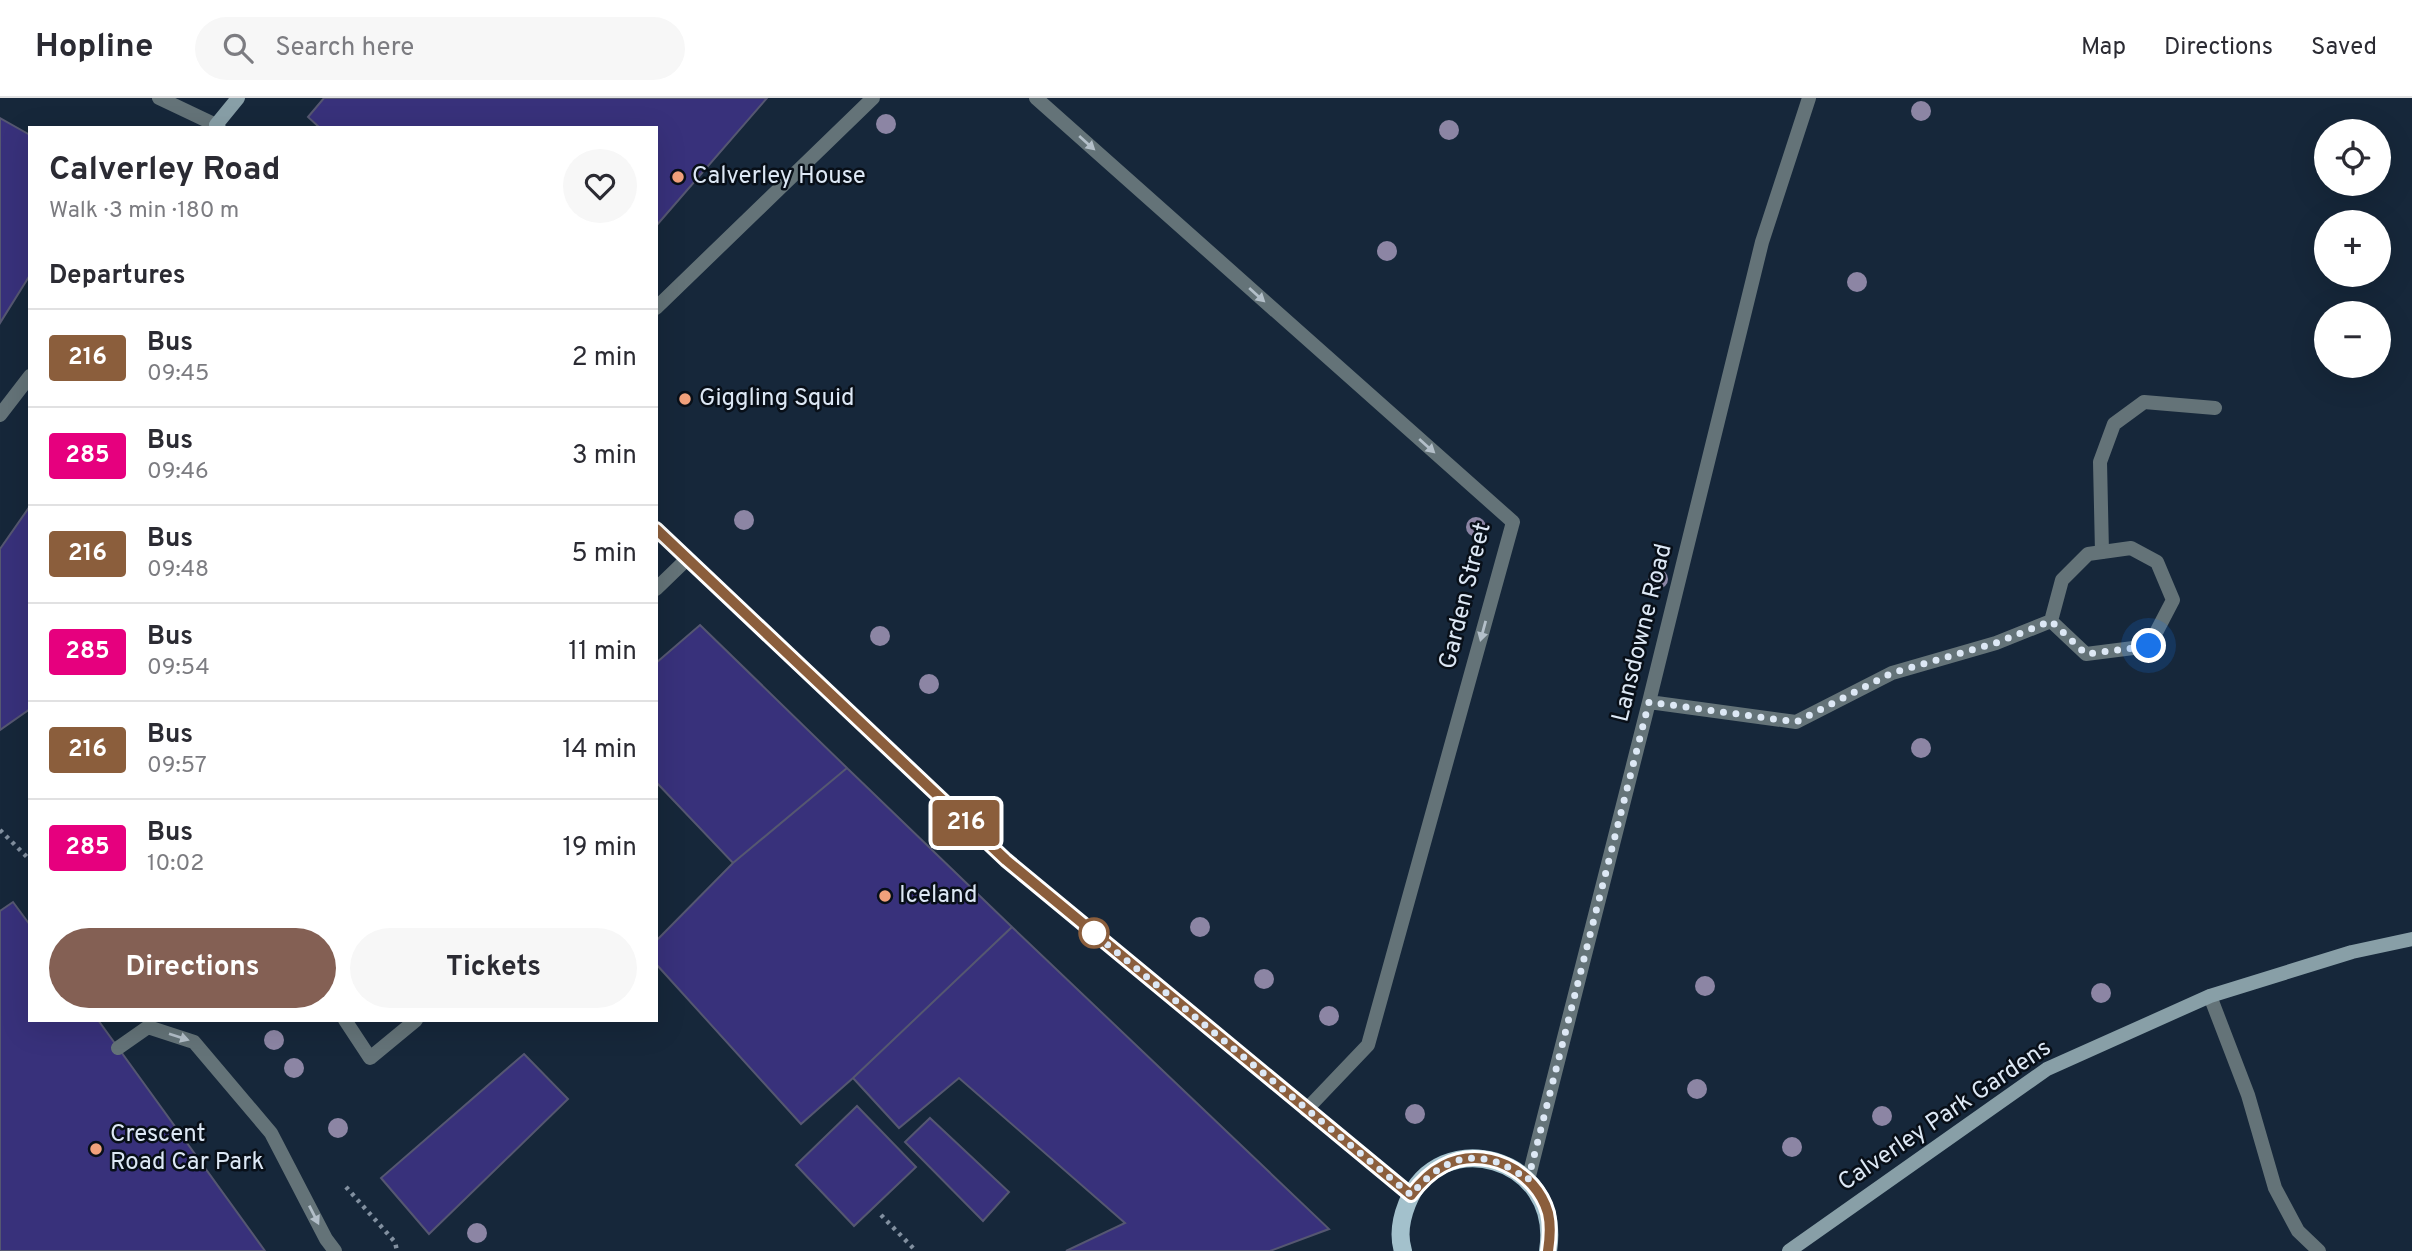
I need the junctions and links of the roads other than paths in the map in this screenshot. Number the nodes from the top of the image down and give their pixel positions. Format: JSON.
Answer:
{"nodes":[{"id":1,"x":159,"y":98,"type":"edge"},
{"id":2,"x":237,"y":98,"type":"edge"},
{"id":3,"x":873,"y":98,"type":"edge"},
{"id":4,"x":1036,"y":98,"type":"edge"},
{"id":5,"x":1809,"y":98,"type":"edge"},
{"id":6,"x":214,"y":126,"type":"edge"},
{"id":7,"x":217,"y":126,"type":"edge"},
{"id":8,"x":658,"y":306,"type":"edge"},
{"id":9,"x":28,"y":378,"type":"edge"},
{"id":10,"x":5,"y":399,"type":"edge"},
{"id":11,"x":2215,"y":408,"type":"dead end"},
{"id":12,"x":0,"y":415,"type":"edge"},
{"id":13,"x":658,"y":531,"type":"edge"},
{"id":14,"x":2102,"y":552,"type":"junction"},
{"id":15,"x":687,"y":559,"type":"junction"},
{"id":16,"x":658,"y":587,"type":"edge"},
{"id":17,"x":2051,"y":621,"type":"junction"},
{"id":18,"x":1649,"y":702,"type":"junction"},
{"id":19,"x":2412,"y":939,"type":"edge"},
{"id":20,"x":2210,"y":996,"type":"junction"},
{"id":21,"x":346,"y":1022,"type":"edge"},
{"id":22,"x":414,"y":1022,"type":"edge"},
{"id":23,"x":118,"y":1048,"type":"dead end"},
{"id":24,"x":1306,"y":1110,"type":"junction"},
{"id":25,"x":1528,"y":1180,"type":"junction"},
{"id":26,"x":1411,"y":1195,"type":"junction"},
{"id":27,"x":335,"y":1251,"type":"edge"},
{"id":28,"x":1403,"y":1251,"type":"edge"},
{"id":29,"x":1548,"y":1251,"type":"edge"},
{"id":30,"x":1789,"y":1251,"type":"edge"},
{"id":31,"x":2319,"y":1251,"type":"edge"}],
"edges":[{"from":1,"to":6,"type":"street"},
{"from":2,"to":7,"type":"street"},
{"from":3,"to":8,"type":"street"},
{"from":4,"to":24,"type":"street","name":"Garden Street","one_way":true},
{"from":5,"to":18,"type":"street","name":"Lansdowne Road"},
{"from":9,"to":10,"type":"street"},
{"from":10,"to":12,"type":"street"},
{"from":11,"to":14,"type":"street"},
{"from":13,"to":15,"type":"street"},
{"from":14,"to":17,"type":"street"},
{"from":14,"to":17,"type":"street"},
{"from":15,"to":16,"type":"street"},
{"from":15,"to":24,"type":"street"},
{"from":17,"to":18,"type":"street"},
{"from":18,"to":25,"type":"street","name":"Lansdowne Road"},
{"from":19,"to":20,"type":"street","name":"Calverley Park Gardens"},
{"from":20,"to":30,"type":"street","name":"Calverley Park Gardens"},
{"from":20,"to":31,"type":"street"},
{"from":21,"to":22,"type":"street"},
{"from":23,"to":27,"type":"street","one_way":true},
{"from":24,"to":26,"type":"street"},
{"from":25,"to":26,"type":"main road"},
{"from":25,"to":29,"type":"main road"},
{"from":26,"to":28,"type":"main road"}]}
